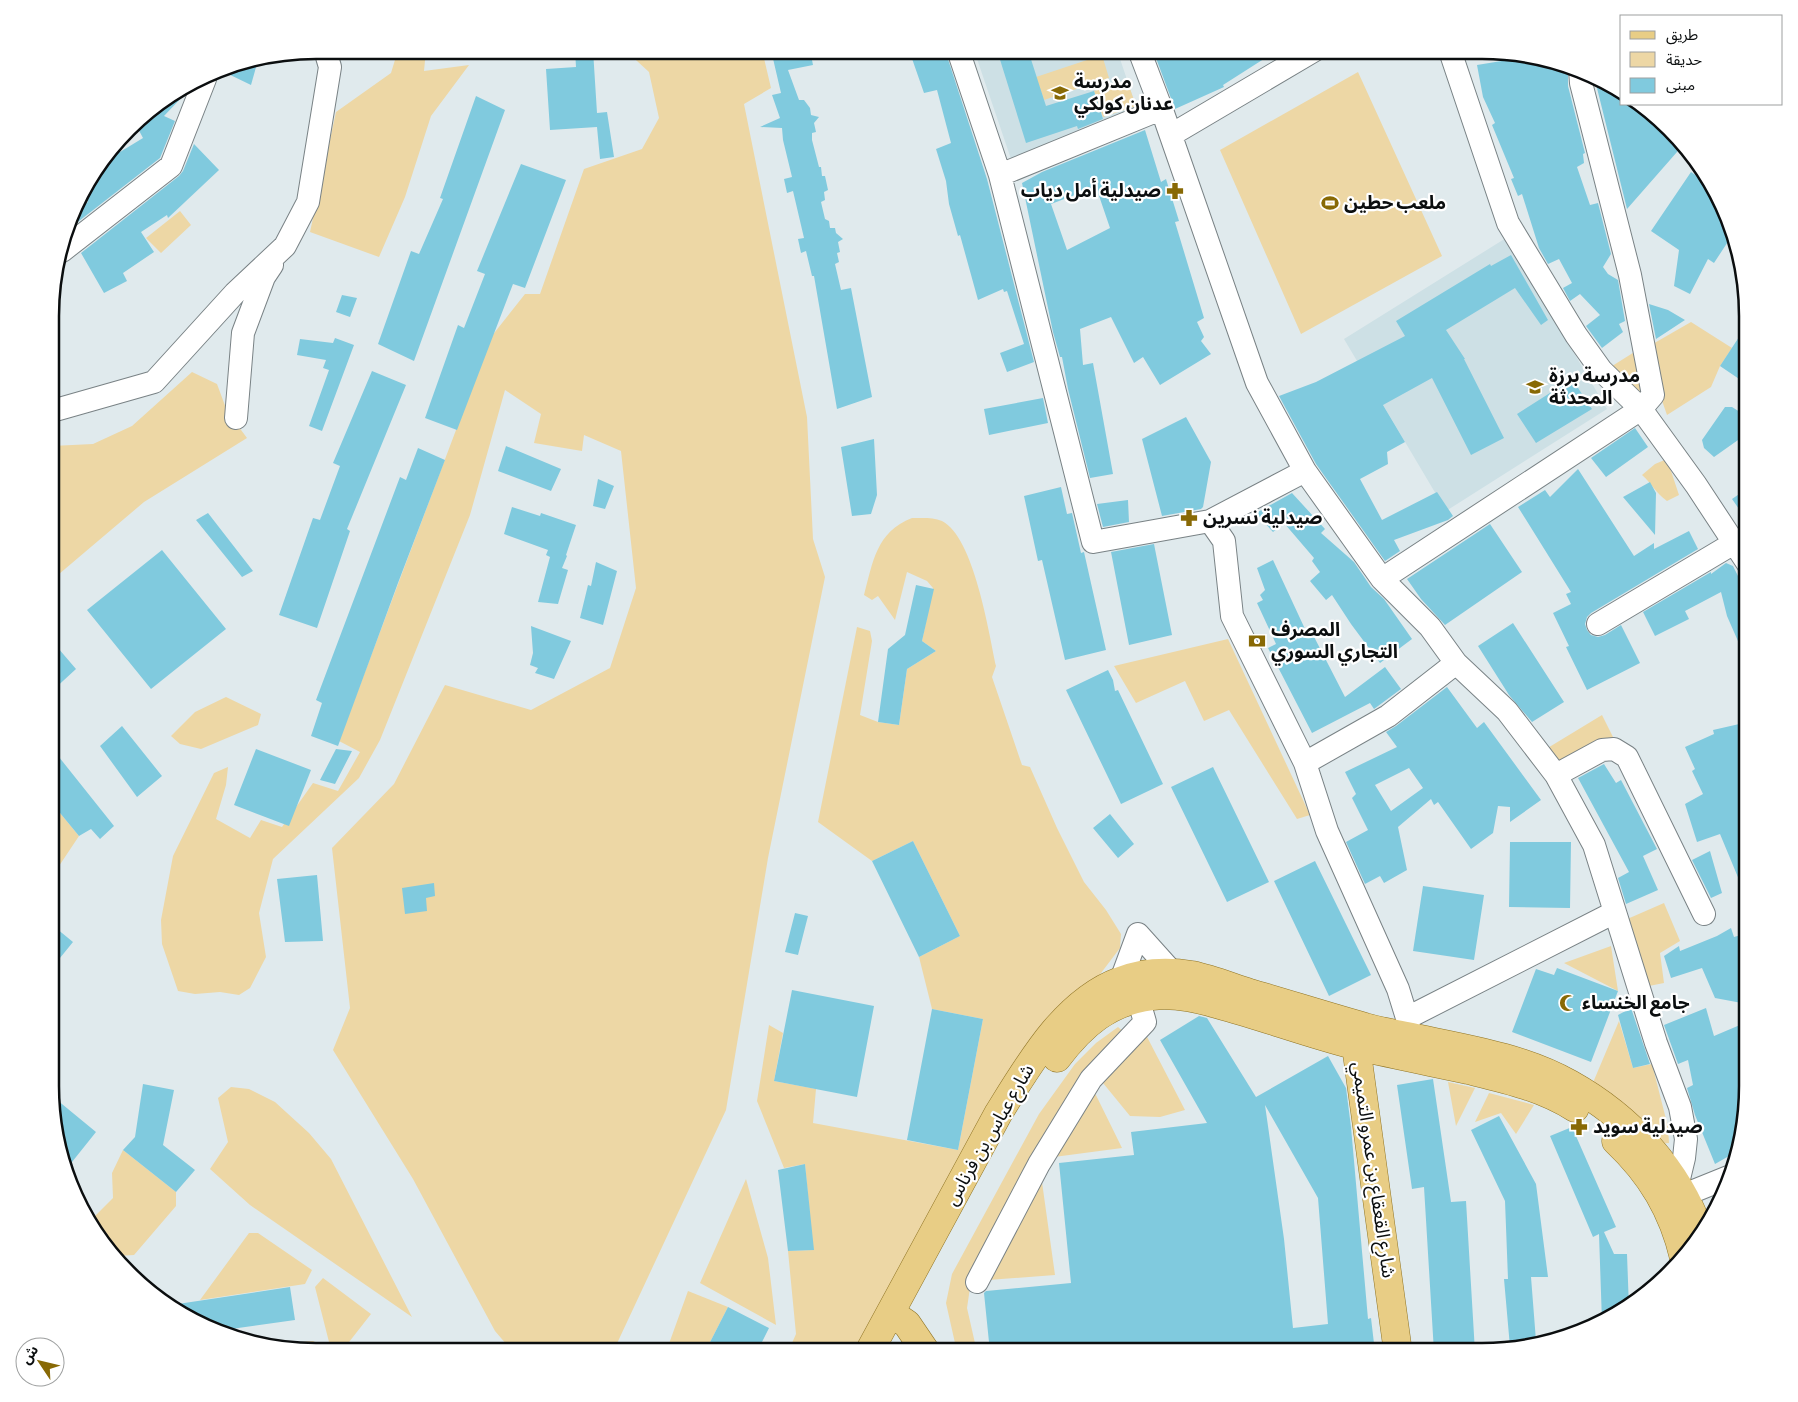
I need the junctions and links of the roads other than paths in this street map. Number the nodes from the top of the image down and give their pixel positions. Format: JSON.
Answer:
{"nodes":[{"id":1,"x":328,"y":59,"type":"edge"},
{"id":2,"x":961,"y":59,"type":"edge"},
{"id":3,"x":1143,"y":59,"type":"edge"},
{"id":4,"x":1300,"y":59,"type":"edge"},
{"id":5,"x":1453,"y":59,"type":"edge"},
{"id":6,"x":1581,"y":78,"type":"edge"},
{"id":7,"x":202,"y":85,"type":"edge"},
{"id":8,"x":1162,"y":109,"type":"junction"},
{"id":9,"x":1171,"y":135,"type":"junction"},
{"id":10,"x":1000,"y":175,"type":"junction"},
{"id":11,"x":69,"y":246,"type":"edge"},
{"id":12,"x":285,"y":246,"type":"junction"},
{"id":13,"x":59,"y":409,"type":"edge"},
{"id":14,"x":1640,"y":409,"type":"junction"},
{"id":15,"x":236,"y":418,"type":"dead end"},
{"id":16,"x":1305,"y":471,"type":"junction"},
{"id":17,"x":1210,"y":521,"type":"junction"},
{"id":18,"x":1734,"y":543,"type":"junction"},
{"id":19,"x":1739,"y":550,"type":"edge"},
{"id":20,"x":1382,"y":578,"type":"junction"},
{"id":21,"x":1598,"y":624,"type":"dead end"},
{"id":22,"x":1456,"y":663,"type":"junction"},
{"id":23,"x":1305,"y":764,"type":"junction"},
{"id":24,"x":1556,"y":775,"type":"junction"},
{"id":25,"x":1615,"y":912,"type":"junction"},
{"id":26,"x":1704,"y":914,"type":"dead end"},
{"id":27,"x":1176,"y":984,"type":"junction"},
{"id":28,"x":1128,"y":993,"type":"junction"},
{"id":29,"x":1409,"y":1027,"type":"junction"},
{"id":30,"x":1361,"y":1037,"type":"junction"},
{"id":31,"x":1723,"y":1178,"type":"edge"},
{"id":32,"x":1681,"y":1189,"type":"junction"},
{"id":33,"x":1697,"y":1227,"type":"edge"},
{"id":34,"x":1681,"y":1248,"type":"edge"},
{"id":35,"x":977,"y":1282,"type":"dead end"},
{"id":36,"x":899,"y":1318,"type":"junction"},
{"id":37,"x":877,"y":1343,"type":"edge"},
{"id":38,"x":892,"y":1343,"type":"edge"},
{"id":39,"x":921,"y":1343,"type":"edge"},
{"id":40,"x":1397,"y":1343,"type":"edge"}],
"edges":[{"from":1,"to":12,"type":"street"},
{"from":2,"to":10,"type":"street"},
{"from":3,"to":8,"type":"street"},
{"from":4,"to":9,"type":"street"},
{"from":5,"to":14,"type":"street"},
{"from":6,"to":14,"type":"street"},
{"from":7,"to":11,"type":"street"},
{"from":8,"to":9,"type":"street"},
{"from":8,"to":10,"type":"street"},
{"from":9,"to":16,"type":"street"},
{"from":10,"to":17,"type":"street"},
{"from":12,"to":13,"type":"street"},
{"from":12,"to":15,"type":"street"},
{"from":14,"to":18,"type":"street"},
{"from":14,"to":20,"type":"street"},
{"from":16,"to":17,"type":"street"},
{"from":16,"to":20,"type":"street"},
{"from":17,"to":23,"type":"street"},
{"from":18,"to":19,"type":"street"},
{"from":18,"to":21,"type":"street"},
{"from":20,"to":22,"type":"street"},
{"from":22,"to":23,"type":"street"},
{"from":22,"to":24,"type":"street"},
{"from":23,"to":29,"type":"street"},
{"from":24,"to":25,"type":"street"},
{"from":24,"to":26,"type":"street"},
{"from":25,"to":29,"type":"street"},
{"from":25,"to":32,"type":"street"},
{"from":27,"to":28,"type":"main road","name":"شارع عباس بن فرناس"},
{"from":27,"to":28,"type":"street"},
{"from":27,"to":30,"type":"main road","name":"شارع عباس بن فرناس"},
{"from":28,"to":35,"type":"street"},
{"from":28,"to":36,"type":"main road","name":"شارع عباس بن فرناس"},
{"from":29,"to":30,"type":"main road"},
{"from":29,"to":32,"type":"main road"},
{"from":30,"to":34,"type":"main road","name":"شارع القعقاع بن عمرو التميمي"},
{"from":30,"to":40,"type":"main road","name":"شارع القعقاع بن عمرو التميمي"},
{"from":31,"to":32,"type":"street"},
{"from":32,"to":33,"type":"main road"},
{"from":36,"to":37,"type":"main road"},
{"from":36,"to":38,"type":"main road"},
{"from":36,"to":39,"type":"main road"}]}
